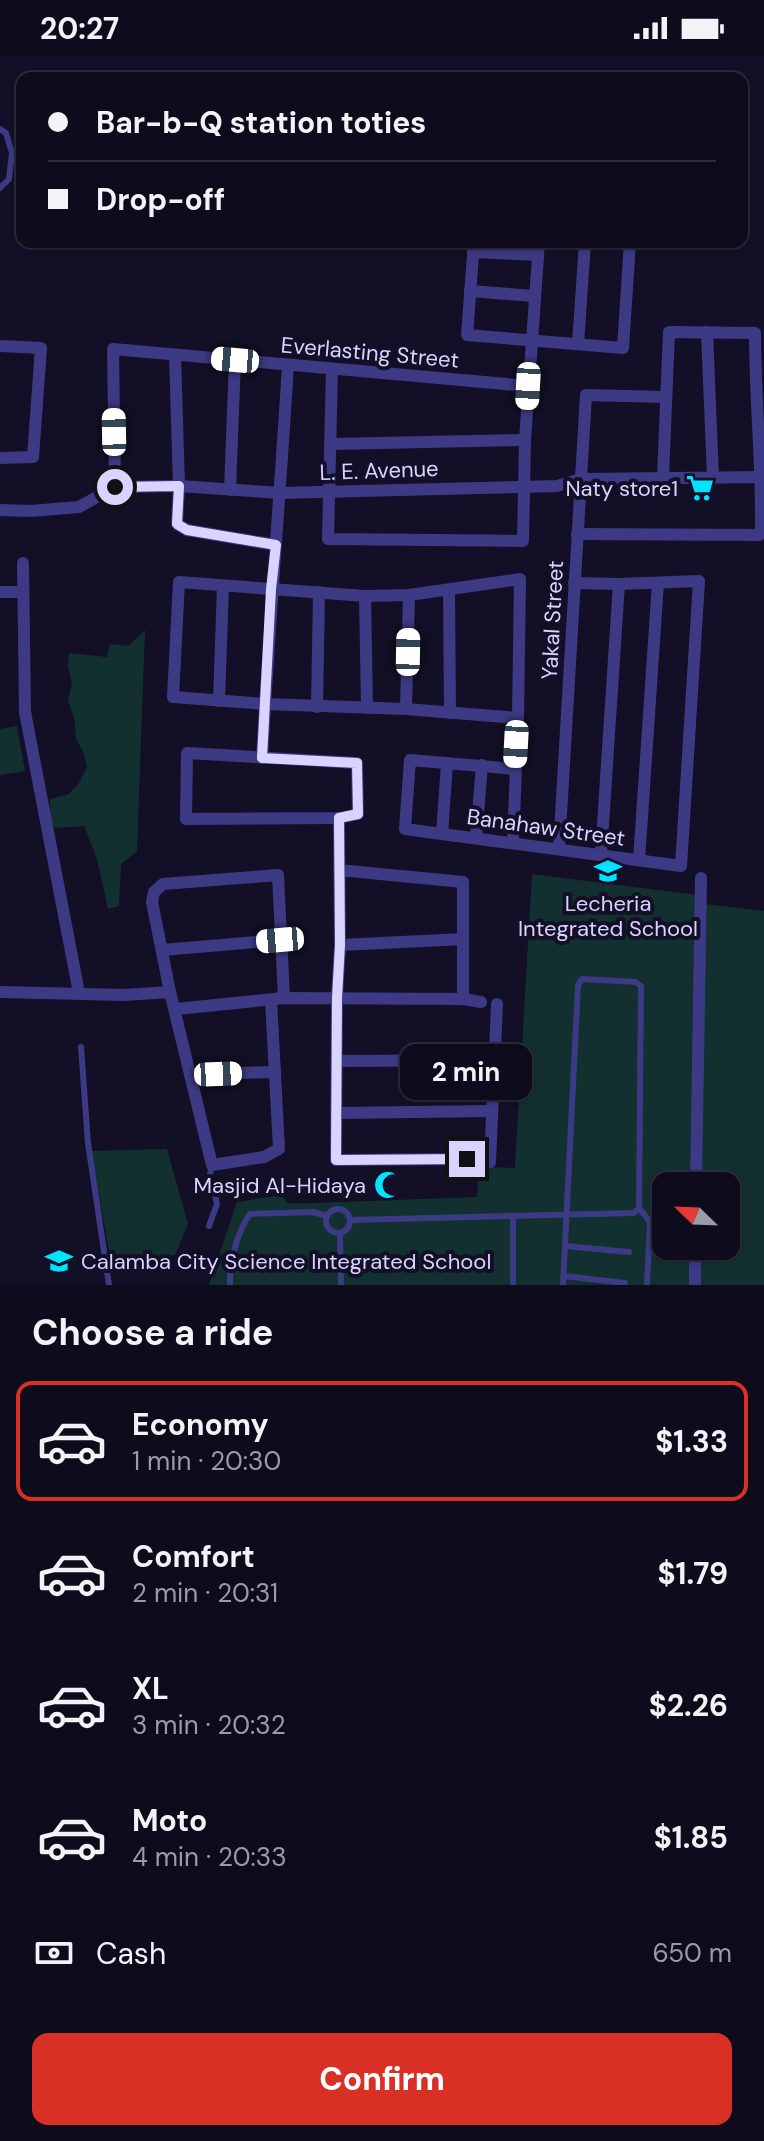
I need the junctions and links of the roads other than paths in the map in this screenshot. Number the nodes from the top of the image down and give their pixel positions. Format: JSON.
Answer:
{"nodes":[{"id":1,"x":0,"y":129,"type":"edge"},
{"id":2,"x":0,"y":188,"type":"edge"},
{"id":3,"x":474,"y":248,"type":"edge"},
{"id":4,"x":538,"y":248,"type":"edge"},
{"id":5,"x":585,"y":248,"type":"edge"},
{"id":6,"x":630,"y":248,"type":"edge"},
{"id":7,"x":470,"y":291,"type":"junction"},
{"id":8,"x":534,"y":296,"type":"junction"},
{"id":9,"x":707,"y":332,"type":"junction"},
{"id":10,"x":531,"y":340,"type":"junction"},
{"id":11,"x":578,"y":344,"type":"junction"},
{"id":12,"x":0,"y":346,"type":"edge"},
{"id":13,"x":175,"y":355,"type":"junction"},
{"id":14,"x":235,"y":360,"type":"junction"},
{"id":15,"x":288,"y":365,"type":"junction"},
{"id":16,"x":332,"y":369,"type":"junction"},
{"id":17,"x":528,"y":386,"type":"junction"},
{"id":18,"x":665,"y":397,"type":"junction"},
{"id":19,"x":525,"y":440,"type":"junction"},
{"id":20,"x":330,"y":444,"type":"junction"},
{"id":21,"x":0,"y":458,"type":"edge"},
{"id":22,"x":663,"y":477,"type":"junction"},
{"id":23,"x":763,"y":477,"type":"edge"},
{"id":24,"x":713,"y":478,"type":"junction"},
{"id":25,"x":581,"y":479,"type":"junction"},
{"id":26,"x":525,"y":485,"type":"junction"},
{"id":27,"x":179,"y":486,"type":"junction"},
{"id":28,"x":115,"y":487,"type":"junction"},
{"id":29,"x":230,"y":490,"type":"junction"},
{"id":30,"x":330,"y":492,"type":"junction"},
{"id":31,"x":280,"y":493,"type":"junction"},
{"id":32,"x":0,"y":510,"type":"edge"},
{"id":33,"x":761,"y":532,"type":"edge"},
{"id":34,"x":577,"y":534,"type":"junction"},
{"id":35,"x":276,"y":545,"type":"junction"},
{"id":36,"x":23,"y":563,"type":"dead end"},
{"id":37,"x":574,"y":583,"type":"junction"},
{"id":38,"x":658,"y":583,"type":"junction"},
{"id":39,"x":619,"y":584,"type":"junction"},
{"id":40,"x":223,"y":586,"type":"junction"},
{"id":41,"x":271,"y":589,"type":"junction"},
{"id":42,"x":449,"y":590,"type":"junction"},
{"id":43,"x":0,"y":592,"type":"edge"},
{"id":44,"x":23,"y":592,"type":"junction"},
{"id":45,"x":319,"y":592,"type":"junction"},
{"id":46,"x":409,"y":595,"type":"junction"},
{"id":47,"x":365,"y":596,"type":"junction"},
{"id":48,"x":219,"y":701,"type":"junction"},
{"id":49,"x":265,"y":704,"type":"junction"},
{"id":50,"x":317,"y":707,"type":"junction"},
{"id":51,"x":367,"y":708,"type":"junction"},
{"id":52,"x":406,"y":709,"type":"junction"},
{"id":53,"x":450,"y":713,"type":"junction"},
{"id":54,"x":518,"y":718,"type":"junction"},
{"id":55,"x":262,"y":758,"type":"junction"},
{"id":56,"x":447,"y":763,"type":"junction"},
{"id":57,"x":482,"y":765,"type":"junction"},
{"id":58,"x":515,"y":769,"type":"junction"},
{"id":59,"x":339,"y":818,"type":"junction"},
{"id":60,"x":442,"y":834,"type":"junction"},
{"id":61,"x":476,"y":838,"type":"junction"},
{"id":62,"x":513,"y":842,"type":"junction"},
{"id":63,"x":559,"y":848,"type":"junction"},
{"id":64,"x":601,"y":854,"type":"junction"},
{"id":65,"x":639,"y":860,"type":"junction"},
{"id":66,"x":339,"y":870,"type":"junction"},
{"id":67,"x":701,"y":878,"type":"dead end"},
{"id":68,"x":463,"y":939,"type":"junction"},
{"id":69,"x":280,"y":940,"type":"junction"},
{"id":70,"x":340,"y":945,"type":"junction"},
{"id":71,"x":162,"y":950,"type":"junction"},
{"id":72,"x":0,"y":992,"type":"edge"},
{"id":73,"x":170,"y":992,"type":"junction"},
{"id":74,"x":79,"y":993,"type":"junction"},
{"id":75,"x":337,"y":998,"type":"junction"},
{"id":76,"x":278,"y":999,"type":"junction"},
{"id":77,"x":463,"y":999,"type":"junction"},
{"id":78,"x":481,"y":1002,"type":"dead end"},
{"id":79,"x":497,"y":1004,"type":"dead end"},
{"id":80,"x":176,"y":1009,"type":"junction"},
{"id":81,"x":81,"y":1047,"type":"dead end"},
{"id":82,"x":495,"y":1060,"type":"junction"},
{"id":83,"x":338,"y":1061,"type":"junction"},
{"id":84,"x":275,"y":1072,"type":"junction"},
{"id":85,"x":190,"y":1074,"type":"junction"},
{"id":86,"x":491,"y":1111,"type":"junction"},
{"id":87,"x":337,"y":1113,"type":"junction"},
{"id":88,"x":467,"y":1159,"type":"dead end"},
{"id":89,"x":490,"y":1162,"type":"dead end"},
{"id":90,"x":212,"y":1165,"type":"junction"},
{"id":91,"x":696,"y":1172,"type":"edge"},
{"id":92,"x":639,"y":1208,"type":"junction"},
{"id":93,"x":567,"y":1214,"type":"junction"},
{"id":94,"x":327,"y":1216,"type":"junction"},
{"id":95,"x":513,"y":1217,"type":"junction"},
{"id":96,"x":351,"y":1220,"type":"junction"},
{"id":97,"x":209,"y":1226,"type":"dead end"},
{"id":98,"x":340,"y":1233,"type":"junction"},
{"id":99,"x":565,"y":1246,"type":"junction"},
{"id":100,"x":629,"y":1252,"type":"dead end"},
{"id":101,"x":695,"y":1260,"type":"edge"},
{"id":102,"x":564,"y":1276,"type":"junction"},
{"id":103,"x":625,"y":1283,"type":"dead end"},
{"id":104,"x":109,"y":1285,"type":"edge"},
{"id":105,"x":230,"y":1285,"type":"edge"},
{"id":106,"x":341,"y":1285,"type":"edge"},
{"id":107,"x":513,"y":1285,"type":"edge"},
{"id":108,"x":563,"y":1285,"type":"edge"},
{"id":109,"x":647,"y":1285,"type":"edge"},
{"id":110,"x":695,"y":1285,"type":"edge"}],
"edges":[{"from":1,"to":2,"type":"lane"},
{"from":3,"to":7,"type":"street"},
{"from":4,"to":8,"type":"street"},
{"from":5,"to":11,"type":"street"},
{"from":6,"to":11,"type":"street"},
{"from":7,"to":8,"type":"street"},
{"from":7,"to":10,"type":"street"},
{"from":8,"to":10,"type":"street"},
{"from":9,"to":18,"type":"street"},
{"from":9,"to":23,"type":"street"},
{"from":9,"to":24,"type":"street"},
{"from":10,"to":11,"type":"street"},
{"from":10,"to":17,"type":"street"},
{"from":12,"to":21,"type":"street"},
{"from":13,"to":14,"type":"street","name":"Everlasting Street"},
{"from":13,"to":27,"type":"street"},
{"from":13,"to":28,"type":"street","name":"Everlasting Street"},
{"from":14,"to":15,"type":"street","name":"Everlasting Street"},
{"from":14,"to":29,"type":"street"},
{"from":15,"to":16,"type":"street","name":"Everlasting Street"},
{"from":15,"to":31,"type":"street"},
{"from":16,"to":17,"type":"street","name":"Everlasting Street"},
{"from":16,"to":20,"type":"street"},
{"from":17,"to":19,"type":"street"},
{"from":18,"to":22,"type":"street"},
{"from":18,"to":25,"type":"street","name":"Yakal Street"},
{"from":19,"to":20,"type":"street"},
{"from":19,"to":26,"type":"street"},
{"from":20,"to":30,"type":"street"},
{"from":22,"to":24,"type":"street","name":"L. E. Avenue"},
{"from":22,"to":25,"type":"street","name":"L. E. Avenue"},
{"from":23,"to":24,"type":"street","name":"L. E. Avenue"},
{"from":23,"to":33,"type":"street"},
{"from":25,"to":26,"type":"street","name":"L. E. Avenue"},
{"from":25,"to":34,"type":"street","name":"Yakal Street"},
{"from":26,"to":30,"type":"street","name":"L. E. Avenue"},
{"from":26,"to":30,"type":"street"},
{"from":27,"to":28,"type":"street","name":"L. E. Avenue"},
{"from":27,"to":29,"type":"street","name":"L. E. Avenue"},
{"from":27,"to":35,"type":"street"},
{"from":28,"to":32,"type":"street","name":"L. E. Avenue"},
{"from":29,"to":31,"type":"street","name":"L. E. Avenue"},
{"from":30,"to":31,"type":"street","name":"L. E. Avenue"},
{"from":31,"to":35,"type":"street"},
{"from":33,"to":34,"type":"street"},
{"from":34,"to":37,"type":"street","name":"Yakal Street"},
{"from":35,"to":41,"type":"street"},
{"from":36,"to":44,"type":"street"},
{"from":37,"to":39,"type":"street"},
{"from":37,"to":63,"type":"street","name":"Yakal Street"},
{"from":38,"to":39,"type":"street"},
{"from":38,"to":65,"type":"street"},
{"from":38,"to":65,"type":"street","name":"Banahaw Street"},
{"from":39,"to":64,"type":"street"},
{"from":40,"to":41,"type":"street"},
{"from":40,"to":48,"type":"street"},
{"from":40,"to":48,"type":"street"},
{"from":41,"to":45,"type":"street"},
{"from":41,"to":49,"type":"street"},
{"from":42,"to":46,"type":"street"},
{"from":42,"to":53,"type":"street"},
{"from":42,"to":54,"type":"street"},
{"from":43,"to":44,"type":"street"},
{"from":44,"to":74,"type":"street"},
{"from":45,"to":47,"type":"street"},
{"from":45,"to":50,"type":"street"},
{"from":46,"to":47,"type":"street"},
{"from":46,"to":52,"type":"street"},
{"from":47,"to":51,"type":"street"},
{"from":48,"to":49,"type":"street"},
{"from":49,"to":50,"type":"street"},
{"from":49,"to":55,"type":"street"},
{"from":50,"to":51,"type":"street"},
{"from":51,"to":52,"type":"street"},
{"from":52,"to":53,"type":"street"},
{"from":53,"to":54,"type":"street"},
{"from":54,"to":58,"type":"street"},
{"from":55,"to":59,"type":"street"},
{"from":55,"to":59,"type":"street"},
{"from":56,"to":57,"type":"street"},
{"from":56,"to":60,"type":"street"},
{"from":56,"to":60,"type":"street","name":"Banahaw Street"},
{"from":57,"to":58,"type":"street"},
{"from":57,"to":61,"type":"street"},
{"from":58,"to":62,"type":"street"},
{"from":59,"to":66,"type":"street"},
{"from":60,"to":61,"type":"street","name":"Banahaw Street"},
{"from":61,"to":62,"type":"street","name":"Banahaw Street"},
{"from":62,"to":63,"type":"street","name":"Banahaw Street"},
{"from":63,"to":64,"type":"street","name":"Banahaw Street"},
{"from":64,"to":65,"type":"street","name":"Banahaw Street"},
{"from":66,"to":68,"type":"street"},
{"from":66,"to":70,"type":"street"},
{"from":67,"to":91,"type":"street"},
{"from":68,"to":70,"type":"street"},
{"from":68,"to":77,"type":"street"},
{"from":69,"to":71,"type":"street"},
{"from":69,"to":71,"type":"street"},
{"from":69,"to":76,"type":"street"},
{"from":70,"to":75,"type":"street"},
{"from":71,"to":73,"type":"street"},
{"from":72,"to":74,"type":"street"},
{"from":73,"to":74,"type":"street"},
{"from":73,"to":80,"type":"street"},
{"from":75,"to":76,"type":"street"},
{"from":75,"to":77,"type":"street"},
{"from":75,"to":83,"type":"street"},
{"from":76,"to":80,"type":"street"},
{"from":76,"to":84,"type":"street"},
{"from":77,"to":78,"type":"street"},
{"from":79,"to":82,"type":"street"},
{"from":80,"to":85,"type":"street"},
{"from":81,"to":104,"type":"lane"},
{"from":82,"to":83,"type":"street"},
{"from":82,"to":86,"type":"street"},
{"from":83,"to":87,"type":"street"},
{"from":84,"to":85,"type":"street"},
{"from":84,"to":90,"type":"street"},
{"from":85,"to":90,"type":"street"},
{"from":86,"to":87,"type":"street"},
{"from":86,"to":89,"type":"street"},
{"from":87,"to":88,"type":"street"},
{"from":90,"to":97,"type":"lane"},
{"from":92,"to":93,"type":"lane"},
{"from":92,"to":93,"type":"lane"},
{"from":92,"to":109,"type":"lane"},
{"from":93,"to":95,"type":"lane"},
{"from":93,"to":99,"type":"lane"},
{"from":94,"to":96,"type":"lane"},
{"from":94,"to":98,"type":"lane"},
{"from":94,"to":105,"type":"lane"},
{"from":95,"to":96,"type":"lane"},
{"from":95,"to":107,"type":"lane"},
{"from":96,"to":98,"type":"lane"},
{"from":98,"to":106,"type":"lane"},
{"from":99,"to":100,"type":"lane"},
{"from":99,"to":102,"type":"lane"},
{"from":101,"to":110,"type":"street"},
{"from":102,"to":103,"type":"lane"},
{"from":102,"to":108,"type":"lane"}]}
